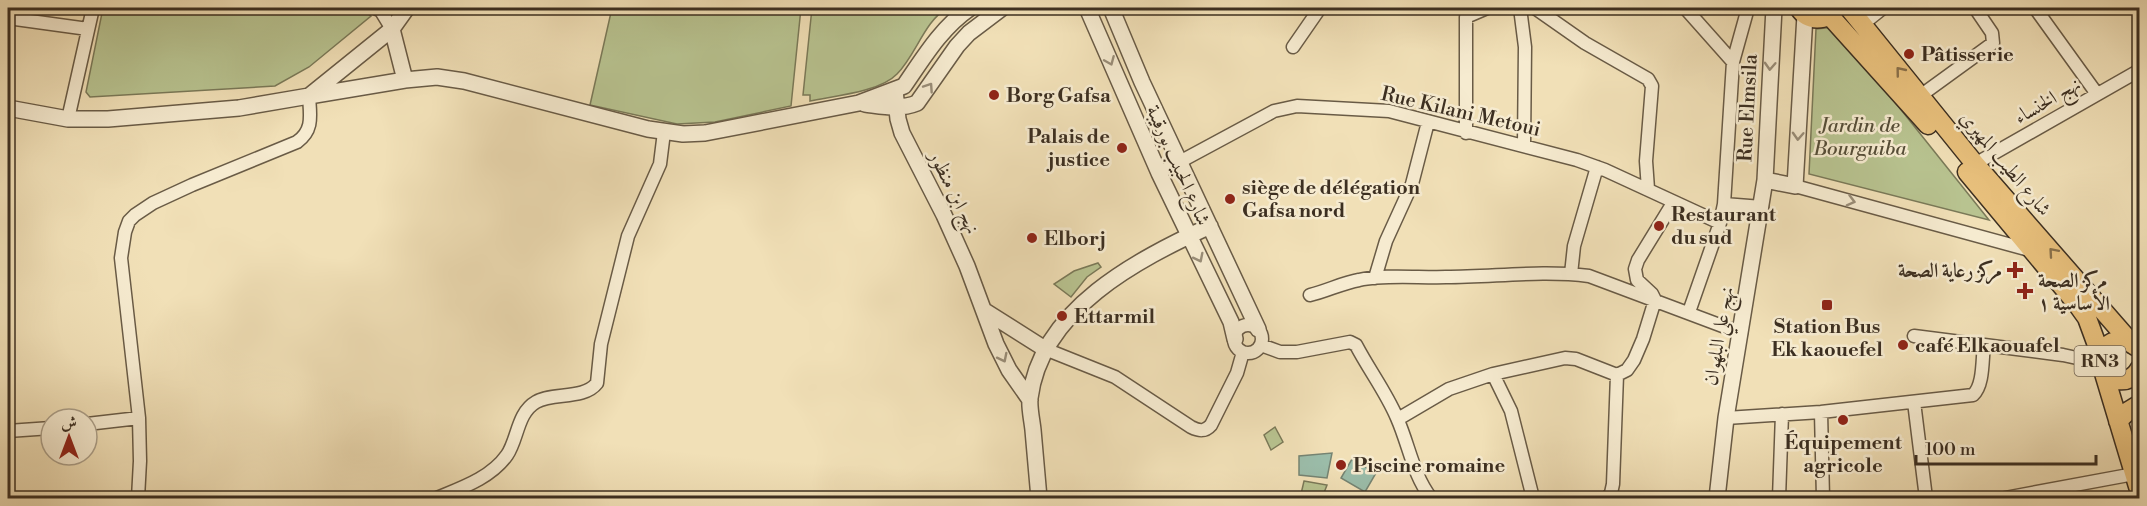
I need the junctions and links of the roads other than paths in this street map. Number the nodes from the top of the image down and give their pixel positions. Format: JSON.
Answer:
{"nodes":[{"id":1,"x":93,"y":8,"type":"edge"},
{"id":2,"x":375,"y":8,"type":"edge"},
{"id":3,"x":407,"y":8,"type":"edge"},
{"id":4,"x":970,"y":8,"type":"edge"},
{"id":5,"x":1002,"y":8,"type":"edge"},
{"id":6,"x":1087,"y":8,"type":"edge"},
{"id":7,"x":1111,"y":8,"type":"edge"},
{"id":8,"x":1320,"y":8,"type":"edge"},
{"id":9,"x":1487,"y":8,"type":"edge"},
{"id":10,"x":1520,"y":8,"type":"edge"},
{"id":11,"x":1535,"y":8,"type":"edge"},
{"id":12,"x":1686,"y":8,"type":"edge"},
{"id":13,"x":1748,"y":8,"type":"edge"},
{"id":14,"x":1774,"y":8,"type":"edge"},
{"id":15,"x":1849,"y":8,"type":"edge"},
{"id":16,"x":1882,"y":8,"type":"edge"},
{"id":17,"x":1975,"y":8,"type":"edge"},
{"id":18,"x":2035,"y":8,"type":"edge"},
{"id":19,"x":1802,"y":11,"type":"edge"},
{"id":20,"x":1833,"y":11,"type":"edge"},
{"id":21,"x":8,"y":18,"type":"edge"},
{"id":22,"x":1863,"y":24,"type":"junction"},
{"id":23,"x":88,"y":29,"type":"junction"},
{"id":24,"x":392,"y":29,"type":"junction"},
{"id":25,"x":1293,"y":47,"type":"dead end"},
{"id":26,"x":1733,"y":62,"type":"junction"},
{"id":27,"x":2139,"y":70,"type":"edge"},
{"id":28,"x":405,"y":80,"type":"junction"},
{"id":29,"x":895,"y":90,"type":"junction"},
{"id":30,"x":2097,"y":94,"type":"junction"},
{"id":31,"x":309,"y":96,"type":"junction"},
{"id":32,"x":1920,"y":96,"type":"junction"},
{"id":33,"x":859,"y":103,"type":"junction"},
{"id":34,"x":897,"y":107,"type":"junction"},
{"id":35,"x":8,"y":108,"type":"edge"},
{"id":36,"x":68,"y":118,"type":"junction"},
{"id":37,"x":1428,"y":122,"type":"junction"},
{"id":38,"x":664,"y":132,"type":"junction"},
{"id":39,"x":1466,"y":133,"type":"junction"},
{"id":40,"x":1524,"y":145,"type":"junction"},
{"id":41,"x":1180,"y":162,"type":"junction"},
{"id":42,"x":1975,"y":164,"type":"junction"},
{"id":43,"x":1596,"y":167,"type":"junction"},
{"id":44,"x":1159,"y":172,"type":"junction"},
{"id":45,"x":1765,"y":180,"type":"junction"},
{"id":46,"x":1795,"y":186,"type":"junction"},
{"id":47,"x":1648,"y":189,"type":"junction"},
{"id":48,"x":1673,"y":203,"type":"junction"},
{"id":49,"x":1724,"y":204,"type":"junction"},
{"id":50,"x":1762,"y":207,"type":"junction"},
{"id":51,"x":1720,"y":223,"type":"junction"},
{"id":52,"x":1210,"y":226,"type":"junction"},
{"id":53,"x":1188,"y":236,"type":"junction"},
{"id":54,"x":2033,"y":251,"type":"junction"},
{"id":55,"x":1571,"y":274,"type":"junction"},
{"id":56,"x":1375,"y":278,"type":"junction"},
{"id":57,"x":1310,"y":295,"type":"dead end"},
{"id":58,"x":1655,"y":300,"type":"junction"},
{"id":59,"x":985,"y":311,"type":"junction"},
{"id":60,"x":1689,"y":312,"type":"junction"},
{"id":61,"x":1258,"y":329,"type":"junction"},
{"id":62,"x":1741,"y":333,"type":"junction"},
{"id":63,"x":1914,"y":336,"type":"dead end"},
{"id":64,"x":1261,"y":345,"type":"junction"},
{"id":65,"x":1984,"y":345,"type":"junction"},
{"id":66,"x":1239,"y":346,"type":"junction"},
{"id":67,"x":1045,"y":349,"type":"junction"},
{"id":68,"x":2138,"y":349,"type":"edge"},
{"id":69,"x":2101,"y":363,"type":"junction"},
{"id":70,"x":2139,"y":368,"type":"edge"},
{"id":71,"x":1493,"y":374,"type":"junction"},
{"id":72,"x":1617,"y":375,"type":"junction"},
{"id":73,"x":1030,"y":400,"type":"junction"},
{"id":74,"x":1914,"y":402,"type":"junction"},
{"id":75,"x":2139,"y":404,"type":"edge"},
{"id":76,"x":1821,"y":412,"type":"junction"},
{"id":77,"x":1782,"y":414,"type":"junction"},
{"id":78,"x":1726,"y":417,"type":"junction"},
{"id":79,"x":139,"y":418,"type":"junction"},
{"id":80,"x":1398,"y":419,"type":"junction"},
{"id":81,"x":2118,"y":421,"type":"junction"},
{"id":82,"x":99,"y":423,"type":"edge"},
{"id":83,"x":39,"y":429,"type":"edge"},
{"id":84,"x":8,"y":431,"type":"edge"},
{"id":85,"x":2134,"y":474,"type":"junction"},
{"id":86,"x":2139,"y":493,"type":"edge"},
{"id":87,"x":2021,"y":497,"type":"edge"},
{"id":88,"x":138,"y":498,"type":"edge"},
{"id":89,"x":436,"y":498,"type":"edge"},
{"id":90,"x":1039,"y":498,"type":"edge"},
{"id":91,"x":1431,"y":498,"type":"edge"},
{"id":92,"x":1532,"y":498,"type":"edge"},
{"id":93,"x":1607,"y":498,"type":"edge"},
{"id":94,"x":1717,"y":498,"type":"edge"},
{"id":95,"x":1779,"y":498,"type":"edge"},
{"id":96,"x":1822,"y":498,"type":"edge"},
{"id":97,"x":1926,"y":498,"type":"edge"},
{"id":98,"x":2005,"y":498,"type":"edge"}],
"edges":[{"from":1,"to":23,"type":"street"},
{"from":2,"to":24,"type":"street"},
{"from":3,"to":24,"type":"street"},
{"from":4,"to":29,"type":"street"},
{"from":34,"to":5,"type":"street","one_way":true},
{"from":6,"to":44,"type":"street","name":"شارع الحبيب بورقيبة","one_way":true},
{"from":7,"to":41,"type":"street","name":"شارع الحبيب بورقيبة"},
{"from":8,"to":25,"type":"street"},
{"from":9,"to":39,"type":"street"},
{"from":10,"to":40,"type":"street"},
{"from":11,"to":47,"type":"street"},
{"from":12,"to":26,"type":"street"},
{"from":13,"to":26,"type":"street"},
{"from":14,"to":45,"type":"street","name":"Rue Elmsila","one_way":true},
{"from":15,"to":22,"type":"main road","name":"شارع الطيب المهيري"},
{"from":16,"to":22,"type":"street"},
{"from":17,"to":32,"type":"street"},
{"from":18,"to":30,"type":"street"},
{"from":19,"to":20,"type":"main road"},
{"from":19,"to":46,"type":"street","one_way":true},
{"from":20,"to":54,"type":"main road","name":"شارع الطيب المهيري"},
{"from":21,"to":23,"type":"street"},
{"from":32,"to":22,"type":"main road","name":"شارع الطيب المهيري","one_way":true},
{"from":23,"to":36,"type":"street"},
{"from":24,"to":28,"type":"street"},
{"from":24,"to":31,"type":"street"},
{"from":26,"to":49,"type":"street"},
{"from":27,"to":30,"type":"street","name":"نهج الخنساء"},
{"from":28,"to":31,"type":"street"},
{"from":28,"to":38,"type":"street"},
{"from":29,"to":33,"type":"street"},
{"from":29,"to":34,"type":"street","name":"نهج ابن منظور"},
{"from":30,"to":42,"type":"street","name":"نهج الخنساء"},
{"from":31,"to":36,"type":"street"},
{"from":31,"to":79,"type":"street"},
{"from":32,"to":42,"type":"main road","name":"شارع الطيب المهيري"},
{"from":33,"to":34,"type":"street"},
{"from":33,"to":38,"type":"street"},
{"from":34,"to":59,"type":"street","name":"نهج ابن منظور"},
{"from":35,"to":36,"type":"street"},
{"from":37,"to":39,"type":"street","name":"Rue Kilani Metoui"},
{"from":37,"to":41,"type":"street","name":"Rue Kilani Metoui"},
{"from":37,"to":56,"type":"street"},
{"from":38,"to":89,"type":"street"},
{"from":39,"to":40,"type":"street","name":"Rue Kilani Metoui"},
{"from":40,"to":43,"type":"street","name":"Rue Kilani Metoui"},
{"from":41,"to":44,"type":"street","name":"Rue Kilani Metoui"},
{"from":41,"to":52,"type":"street","name":"شارع الحبيب بورقيبة"},
{"from":68,"to":42,"type":"main road","name":"شارع الطيب المهيري","one_way":true},
{"from":43,"to":47,"type":"street","name":"Rue Kilani Metoui"},
{"from":43,"to":55,"type":"street"},
{"from":44,"to":53,"type":"street","name":"شارع الحبيب بورقيبة"},
{"from":45,"to":46,"type":"street","name":"Rue Elmsila"},
{"from":45,"to":50,"type":"street","name":"نهج علي البلهوان"},
{"from":46,"to":54,"type":"street","one_way":true},
{"from":47,"to":48,"type":"street","name":"Rue Kilani Metoui"},
{"from":48,"to":51,"type":"street","name":"Rue Kilani Metoui"},
{"from":48,"to":58,"type":"street"},
{"from":49,"to":50,"type":"street"},
{"from":49,"to":51,"type":"street"},
{"from":50,"to":62,"type":"street","name":"نهج علي البلهوان"},
{"from":51,"to":60,"type":"street"},
{"from":52,"to":53,"type":"street"},
{"from":52,"to":61,"type":"street","name":"شارع الحبيب بورقيبة"},
{"from":53,"to":66,"type":"street","name":"شارع الحبيب بورقيبة","one_way":true},
{"from":53,"to":67,"type":"street"},
{"from":54,"to":69,"type":"main road","name":"شارع الطيب المهيري"},
{"from":55,"to":56,"type":"street"},
{"from":55,"to":58,"type":"street"},
{"from":56,"to":57,"type":"street"},
{"from":58,"to":60,"type":"street"},
{"from":58,"to":72,"type":"street"},
{"from":59,"to":67,"type":"street"},
{"from":59,"to":73,"type":"street","name":"نهج ابن منظور","one_way":true},
{"from":60,"to":62,"type":"street"},
{"from":61,"to":64,"type":"street"},
{"from":61,"to":66,"type":"street"},
{"from":62,"to":78,"type":"street","name":"نهج علي البلهوان"},
{"from":63,"to":65,"type":"street"},
{"from":64,"to":66,"type":"street"},
{"from":64,"to":80,"type":"street"},
{"from":65,"to":69,"type":"street"},
{"from":65,"to":74,"type":"street"},
{"from":66,"to":67,"type":"street"},
{"from":67,"to":73,"type":"street"},
{"from":68,"to":69,"type":"main road","number":"RN3"},
{"from":69,"to":70,"type":"main road","number":"RN3"},
{"from":69,"to":81,"type":"main road","name":"شارع الطيب المهيري"},
{"from":71,"to":72,"type":"street"},
{"from":71,"to":80,"type":"street"},
{"from":71,"to":92,"type":"street"},
{"from":72,"to":93,"type":"street"},
{"from":73,"to":90,"type":"street"},
{"from":74,"to":76,"type":"street"},
{"from":74,"to":97,"type":"street"},
{"from":75,"to":81,"type":"main road"},
{"from":76,"to":77,"type":"street"},
{"from":76,"to":96,"type":"street"},
{"from":77,"to":78,"type":"street"},
{"from":77,"to":95,"type":"street"},
{"from":78,"to":94,"type":"street","name":"نهج علي البلهوان"},
{"from":79,"to":82,"type":"street"},
{"from":79,"to":88,"type":"street"},
{"from":80,"to":91,"type":"street"},
{"from":81,"to":85,"type":"main road","name":"شارع الطيب المهيري"},
{"from":83,"to":84,"type":"street"},
{"from":85,"to":86,"type":"main road","name":"شارع الطيب المهيري"},
{"from":85,"to":87,"type":"street"},
{"from":87,"to":98,"type":"street"}]}
